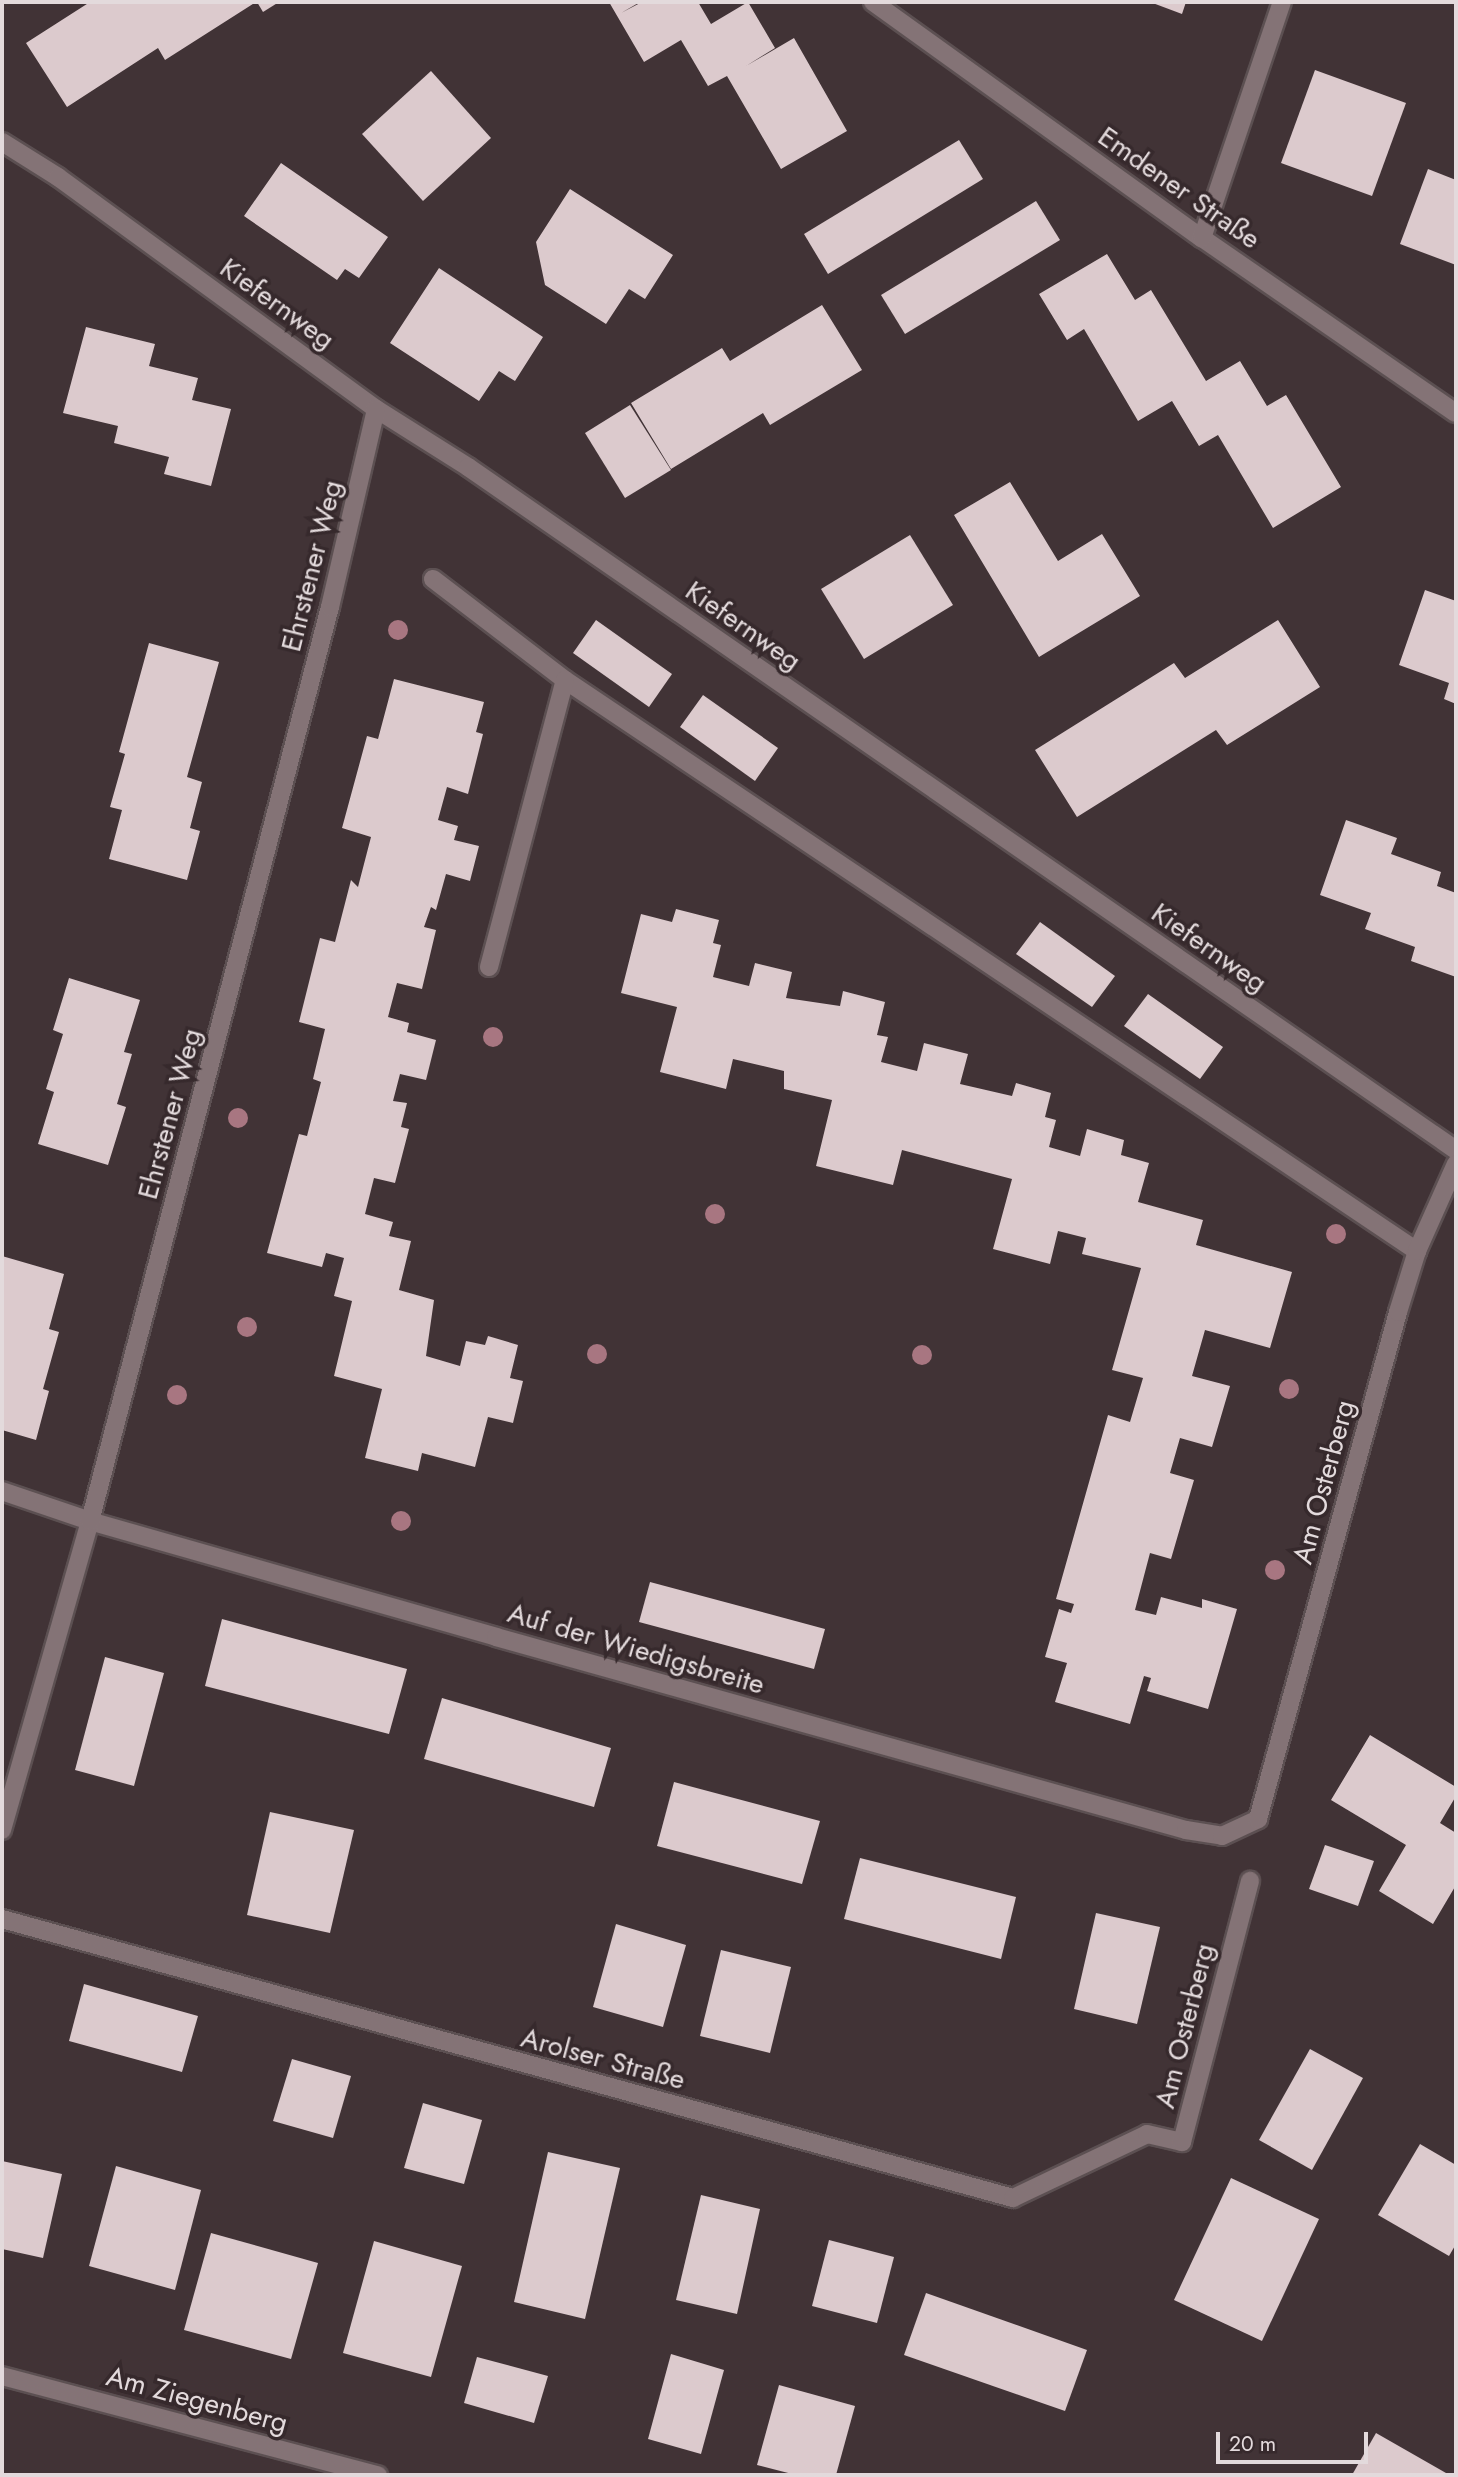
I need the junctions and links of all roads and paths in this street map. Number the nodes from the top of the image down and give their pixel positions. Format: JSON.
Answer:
{"nodes":[{"id":1,"x":873,"y":2,"type":"edge"},
{"id":2,"x":1282,"y":2,"type":"edge"},
{"id":3,"x":2,"y":142,"type":"edge"},
{"id":4,"x":1202,"y":238,"type":"junction"},
{"id":5,"x":376,"y":408,"type":"junction"},
{"id":6,"x":1456,"y":413,"type":"edge"},
{"id":7,"x":433,"y":579,"type":"dead end"},
{"id":8,"x":565,"y":680,"type":"junction"},
{"id":9,"x":489,"y":967,"type":"dead end"},
{"id":10,"x":1456,"y":1150,"type":"edge"},
{"id":11,"x":1456,"y":1164,"type":"edge"},
{"id":12,"x":1417,"y":1251,"type":"junction"},
{"id":13,"x":2,"y":1491,"type":"edge"},
{"id":14,"x":90,"y":1521,"type":"junction"},
{"id":15,"x":1258,"y":1819,"type":"joint"},
{"id":16,"x":2,"y":1830,"type":"edge"},
{"id":17,"x":1250,"y":1881,"type":"dead end"},
{"id":18,"x":2,"y":1919,"type":"edge"},
{"id":19,"x":1182,"y":2142,"type":"joint"},
{"id":20,"x":2,"y":2376,"type":"edge"},
{"id":21,"x":378,"y":2475,"type":"edge"}],
"edges":[{"from":1,"to":4,"type":"street","name":"Emdener Straße"},
{"from":2,"to":4,"type":"street"},
{"from":3,"to":5,"type":"street","name":"Kiefernweg"},
{"from":4,"to":6,"type":"street","name":"Emdener Straße"},
{"from":5,"to":10,"type":"street","name":"Kiefernweg"},
{"from":5,"to":14,"type":"street","name":"Ehrstener Weg"},
{"from":7,"to":8,"type":"street"},
{"from":8,"to":9,"type":"street"},
{"from":8,"to":12,"type":"street"},
{"from":11,"to":12,"type":"street","name":"Am Osterberg"},
{"from":12,"to":15,"type":"street","name":"Am Osterberg"},
{"from":13,"to":14,"type":"street","name":"Auf der Wiedigsbreite"},
{"from":14,"to":15,"type":"street","name":"Auf der Wiedigsbreite"},
{"from":14,"to":16,"type":"street","name":"Ehrstener Weg"},
{"from":17,"to":19,"type":"street","name":"Am Osterberg"},
{"from":18,"to":19,"type":"street","name":"Arolser Straße"},
{"from":20,"to":21,"type":"street","name":"Am Ziegenberg"}]}
